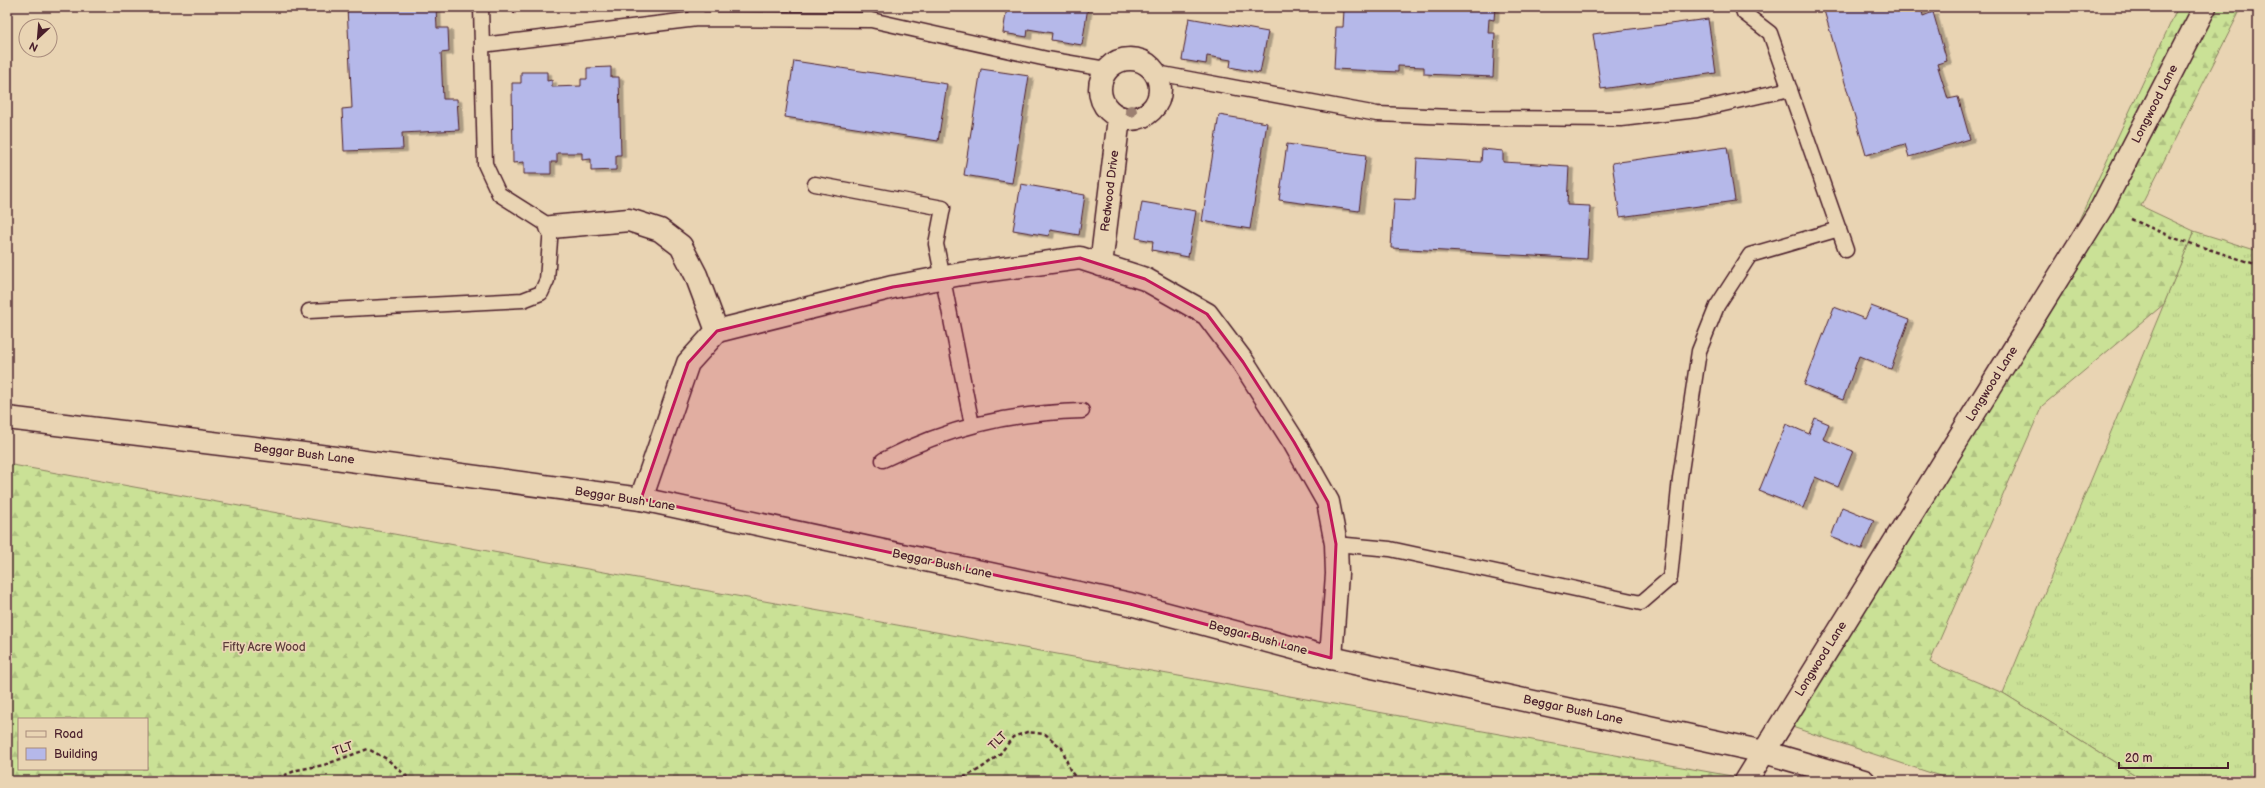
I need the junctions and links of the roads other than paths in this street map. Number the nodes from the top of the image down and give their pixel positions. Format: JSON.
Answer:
{"nodes":[{"id":1,"x":481,"y":7,"type":"edge"},
{"id":2,"x":1742,"y":7,"type":"edge"},
{"id":3,"x":2205,"y":7,"type":"edge"},
{"id":4,"x":696,"y":13,"type":"edge"},
{"id":5,"x":482,"y":45,"type":"junction"},
{"id":6,"x":1106,"y":69,"type":"junction"},
{"id":7,"x":1156,"y":72,"type":"junction"},
{"id":8,"x":1790,"y":89,"type":"junction"},
{"id":9,"x":1119,"y":118,"type":"junction"},
{"id":10,"x":815,"y":184,"type":"dead end"},
{"id":11,"x":551,"y":227,"type":"junction"},
{"id":12,"x":1839,"y":229,"type":"junction"},
{"id":13,"x":1846,"y":250,"type":"dead end"},
{"id":14,"x":1102,"y":265,"type":"junction"},
{"id":15,"x":943,"y":278,"type":"junction"},
{"id":16,"x":309,"y":311,"type":"dead end"},
{"id":17,"x":717,"y":332,"type":"junction"},
{"id":18,"x":1082,"y":412,"type":"dead end"},
{"id":19,"x":7,"y":418,"type":"edge"},
{"id":20,"x":972,"y":425,"type":"junction"},
{"id":21,"x":884,"y":460,"type":"dead end"},
{"id":22,"x":641,"y":499,"type":"junction"},
{"id":23,"x":1336,"y":544,"type":"junction"},
{"id":24,"x":1331,"y":658,"type":"junction"},
{"id":25,"x":1764,"y":752,"type":"junction"},
{"id":26,"x":1746,"y":781,"type":"edge"},
{"id":27,"x":1864,"y":781,"type":"edge"}],
"edges":[{"from":1,"to":5,"type":"lane"},
{"from":2,"to":8,"type":"lane"},
{"from":3,"to":25,"type":"street","name":"Longwood Lane"},
{"from":4,"to":5,"type":"lane"},
{"from":4,"to":6,"type":"lane"},
{"from":5,"to":11,"type":"lane"},
{"from":6,"to":7,"type":"street"},
{"from":6,"to":9,"type":"street"},
{"from":7,"to":8,"type":"lane"},
{"from":7,"to":9,"type":"street"},
{"from":8,"to":12,"type":"lane"},
{"from":9,"to":14,"type":"street","name":"Redwood Drive"},
{"from":10,"to":15,"type":"lane"},
{"from":11,"to":16,"type":"lane"},
{"from":11,"to":17,"type":"street"},
{"from":12,"to":13,"type":"lane"},
{"from":12,"to":23,"type":"lane"},
{"from":14,"to":15,"type":"street"},
{"from":14,"to":23,"type":"street"},
{"from":15,"to":17,"type":"street"},
{"from":15,"to":20,"type":"lane"},
{"from":17,"to":22,"type":"street"},
{"from":18,"to":20,"type":"lane"},
{"from":19,"to":22,"type":"street","name":"Beggar Bush Lane"},
{"from":20,"to":21,"type":"lane"},
{"from":22,"to":24,"type":"street","name":"Beggar Bush Lane"},
{"from":23,"to":24,"type":"street"},
{"from":24,"to":25,"type":"street","name":"Beggar Bush Lane"},
{"from":25,"to":26,"type":"street","name":"Longwood Lane"},
{"from":25,"to":27,"type":"street","name":"Beggar Bush Lane"}]}
